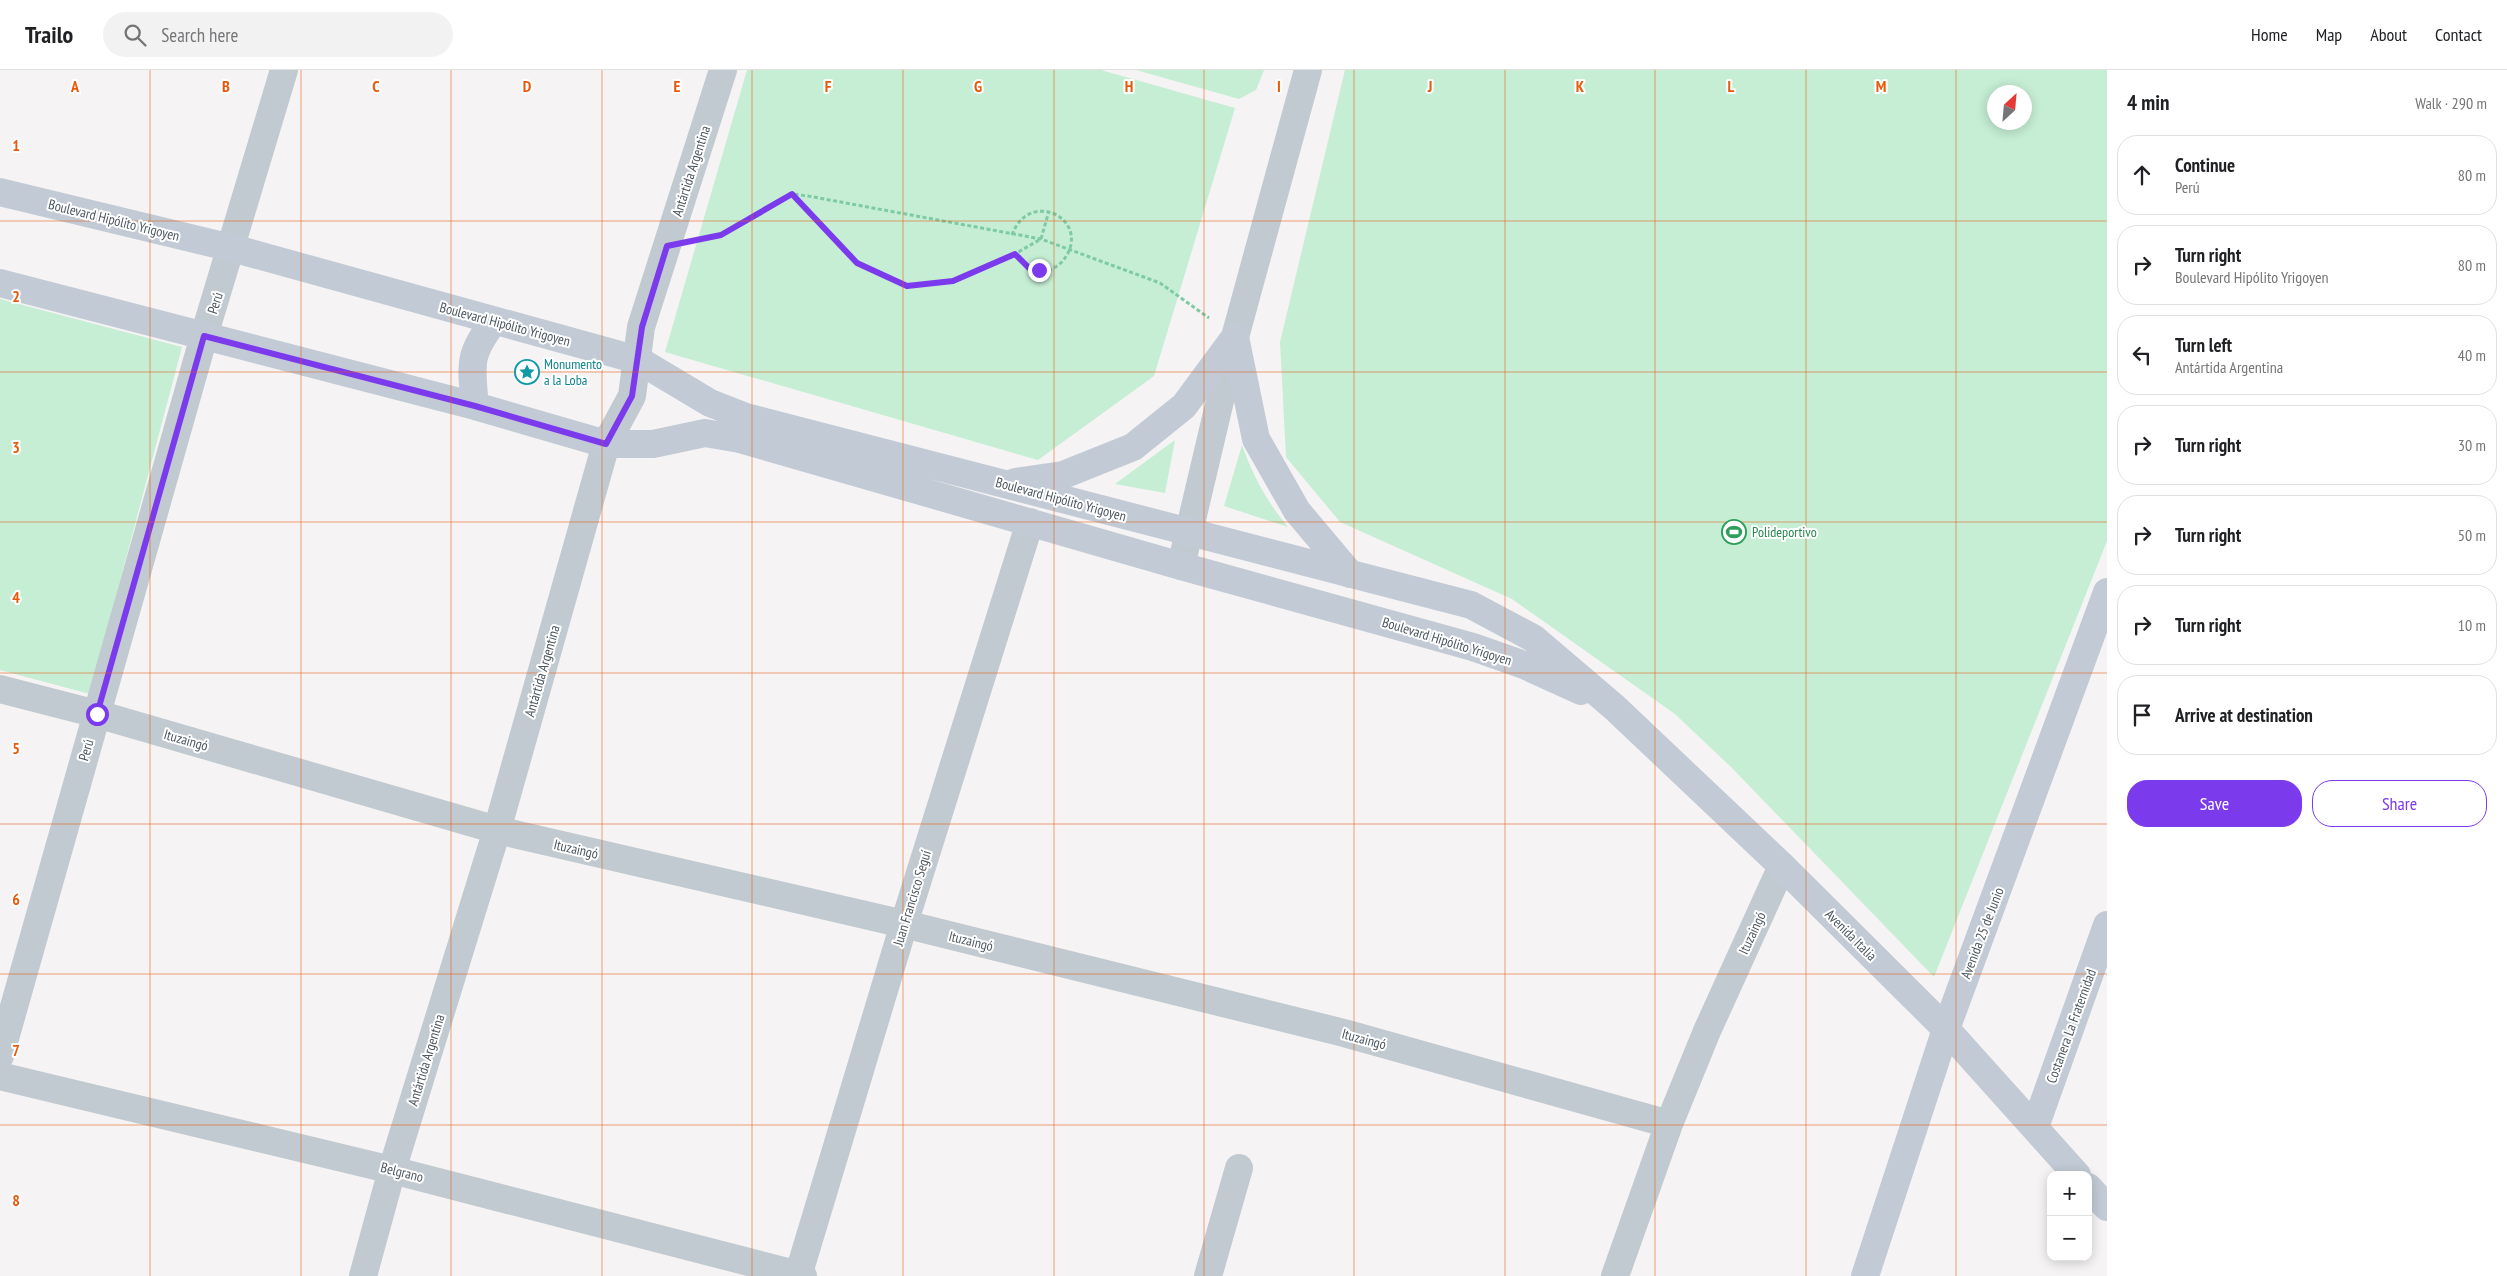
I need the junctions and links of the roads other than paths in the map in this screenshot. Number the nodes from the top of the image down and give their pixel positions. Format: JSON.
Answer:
{"nodes":[{"id":1,"x":284,"y":70,"type":"edge"},
{"id":2,"x":723,"y":70,"type":"edge"},
{"id":3,"x":1308,"y":70,"type":"edge"},
{"id":4,"x":0,"y":192,"type":"edge"},
{"id":5,"x":232,"y":248,"type":"junction"},
{"id":6,"x":0,"y":283,"type":"edge"},
{"id":7,"x":494,"y":321,"type":"junction"},
{"id":8,"x":204,"y":336,"type":"junction"},
{"id":9,"x":1236,"y":337,"type":"junction"},
{"id":10,"x":638,"y":360,"type":"junction"},
{"id":11,"x":475,"y":406,"type":"junction"},
{"id":12,"x":606,"y":444,"type":"junction"},
{"id":13,"x":1003,"y":484,"type":"junction"},
{"id":14,"x":1030,"y":522,"type":"junction"},
{"id":15,"x":1188,"y":532,"type":"junction"},
{"id":16,"x":1181,"y":566,"type":"junction"},
{"id":17,"x":1350,"y":574,"type":"junction"},
{"id":18,"x":2107,"y":592,"type":"edge"},
{"id":19,"x":0,"y":689,"type":"edge"},
{"id":20,"x":1614,"y":707,"type":"junction"},
{"id":21,"x":97,"y":714,"type":"junction"},
{"id":22,"x":497,"y":830,"type":"junction"},
{"id":23,"x":1782,"y":866,"type":"junction"},
{"id":24,"x":904,"y":924,"type":"junction"},
{"id":25,"x":2107,"y":925,"type":"edge"},
{"id":26,"x":1946,"y":1029,"type":"junction"},
{"id":27,"x":0,"y":1056,"type":"edge"},
{"id":28,"x":0,"y":1076,"type":"edge"},
{"id":29,"x":1669,"y":1124,"type":"junction"},
{"id":30,"x":2035,"y":1127,"type":"junction"},
{"id":31,"x":1239,"y":1168,"type":"dead end"},
{"id":32,"x":392,"y":1170,"type":"junction"},
{"id":33,"x":2074,"y":1171,"type":"edge"},
{"id":34,"x":2092,"y":1191,"type":"edge"},
{"id":35,"x":2107,"y":1208,"type":"edge"},
{"id":36,"x":363,"y":1276,"type":"edge"},
{"id":37,"x":800,"y":1276,"type":"edge"},
{"id":38,"x":1208,"y":1276,"type":"edge"},
{"id":39,"x":1615,"y":1276,"type":"edge"},
{"id":40,"x":1865,"y":1276,"type":"edge"}],
"edges":[{"from":1,"to":5,"type":"street","name":"Perú"},
{"from":2,"to":10,"type":"street","name":"Antártida Argentina"},
{"from":3,"to":9,"type":"street"},
{"from":4,"to":5,"type":"main road","name":"Boulevard Hipólito Yrigoyen"},
{"from":5,"to":7,"type":"main road","name":"Boulevard Hipólito Yrigoyen"},
{"from":5,"to":8,"type":"street","name":"Perú"},
{"from":6,"to":8,"type":"main road","name":"Boulevard Hipólito Yrigoyen"},
{"from":7,"to":10,"type":"main road","name":"Boulevard Hipólito Yrigoyen"},
{"from":7,"to":11,"type":"main road"},
{"from":8,"to":11,"type":"main road","name":"Boulevard Hipólito Yrigoyen"},
{"from":8,"to":21,"type":"street","name":"Perú"},
{"from":9,"to":13,"type":"main road"},
{"from":9,"to":15,"type":"street"},
{"from":9,"to":17,"type":"main road"},
{"from":10,"to":12,"type":"street","name":"Antártida Argentina"},
{"from":10,"to":13,"type":"main road","name":"Boulevard Hipólito Yrigoyen"},
{"from":11,"to":12,"type":"main road","name":"Boulevard Hipólito Yrigoyen"},
{"from":12,"to":14,"type":"main road","name":"Boulevard Hipólito Yrigoyen"},
{"from":12,"to":22,"type":"street","name":"Antártida Argentina"},
{"from":13,"to":15,"type":"main road","name":"Boulevard Hipólito Yrigoyen"},
{"from":14,"to":16,"type":"main road","name":"Boulevard Hipólito Yrigoyen"},
{"from":14,"to":24,"type":"street","name":"Juan Francisco Seguí"},
{"from":15,"to":16,"type":"street"},
{"from":15,"to":17,"type":"main road","name":"Boulevard Hipólito Yrigoyen"},
{"from":16,"to":20,"type":"main road","name":"Boulevard Hipólito Yrigoyen"},
{"from":17,"to":20,"type":"main road","name":"Boulevard Hipólito Yrigoyen"},
{"from":18,"to":26,"type":"main road","name":"Avenida 25 de Junio"},
{"from":19,"to":21,"type":"street","name":"Ituzaingó"},
{"from":20,"to":23,"type":"main road","name":"Avenida Italia"},
{"from":21,"to":22,"type":"street","name":"Ituzaingó"},
{"from":21,"to":27,"type":"street","name":"Perú"},
{"from":22,"to":24,"type":"street","name":"Ituzaingó"},
{"from":22,"to":32,"type":"street","name":"Antártida Argentina"},
{"from":23,"to":26,"type":"main road","name":"Avenida Italia"},
{"from":23,"to":29,"type":"street","name":"Ituzaingó"},
{"from":24,"to":29,"type":"street","name":"Ituzaingó"},
{"from":24,"to":37,"type":"street","name":"Juan Francisco Seguí"},
{"from":25,"to":30,"type":"main road","name":"Costanera La Fraternidad"},
{"from":26,"to":30,"type":"main road","name":"Avenida Italia"},
{"from":26,"to":40,"type":"main road","name":"Avenida 25 de Junio"},
{"from":28,"to":32,"type":"street","name":"Belgrano"},
{"from":29,"to":39,"type":"street"},
{"from":30,"to":33,"type":"main road","name":"Avenida Italia"},
{"from":31,"to":38,"type":"street"},
{"from":32,"to":36,"type":"street","name":"Antártida Argentina"},
{"from":32,"to":37,"type":"street","name":"Belgrano"},
{"from":34,"to":35,"type":"main road"}]}
